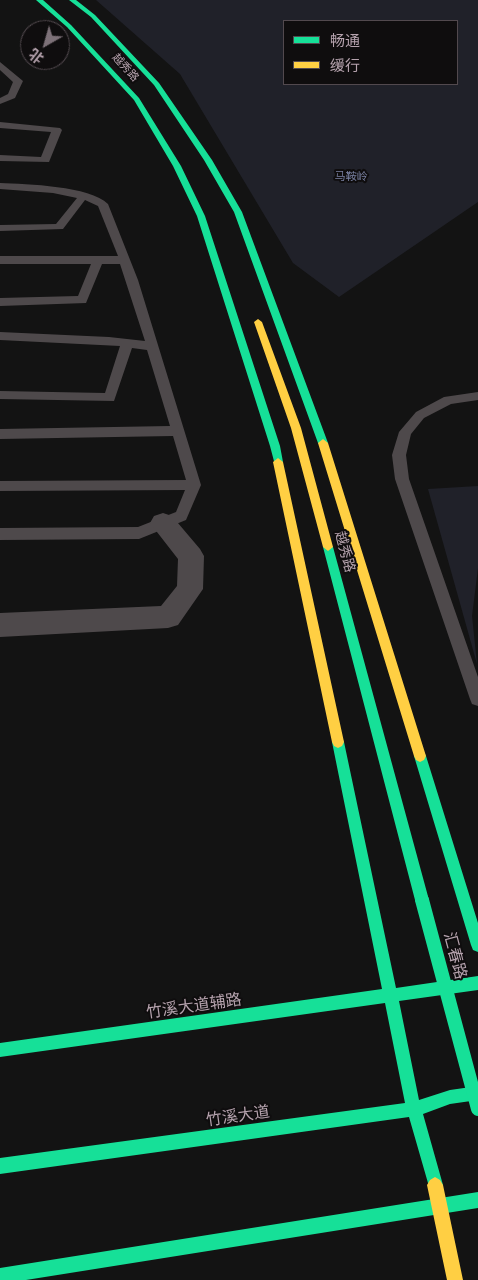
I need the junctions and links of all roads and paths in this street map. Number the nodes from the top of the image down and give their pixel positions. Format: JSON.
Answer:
{"nodes":[{"id":1,"x":39,"y":0,"type":"edge"},
{"id":2,"x":72,"y":0,"type":"edge"},
{"id":3,"x":0,"y":65,"type":"edge"},
{"id":4,"x":0,"y":101,"type":"edge"},
{"id":5,"x":0,"y":125,"type":"edge"},
{"id":6,"x":0,"y":158,"type":"edge"},
{"id":7,"x":208,"y":160,"type":"junction"},
{"id":8,"x":177,"y":166,"type":"junction"},
{"id":9,"x":0,"y":186,"type":"edge"},
{"id":10,"x":84,"y":195,"type":"junction"},
{"id":11,"x":0,"y":228,"type":"edge"},
{"id":12,"x":0,"y":260,"type":"edge"},
{"id":13,"x":98,"y":260,"type":"junction"},
{"id":14,"x":125,"y":260,"type":"junction"},
{"id":15,"x":0,"y":302,"type":"edge"},
{"id":16,"x":254,"y":309,"type":"dead end"},
{"id":17,"x":0,"y":336,"type":"edge"},
{"id":18,"x":127,"y":343,"type":"junction"},
{"id":19,"x":152,"y":346,"type":"junction"},
{"id":20,"x":0,"y":395,"type":"edge"},
{"id":21,"x":478,"y":396,"type":"edge"},
{"id":22,"x":178,"y":431,"type":"junction"},
{"id":23,"x":0,"y":434,"type":"edge"},
{"id":24,"x":194,"y":485,"type":"junction"},
{"id":25,"x":0,"y":486,"type":"edge"},
{"id":26,"x":163,"y":523,"type":"junction"},
{"id":27,"x":0,"y":534,"type":"edge"},
{"id":28,"x":0,"y":625,"type":"edge"},
{"id":29,"x":478,"y":698,"type":"edge"},
{"id":30,"x":422,"y":900,"type":"joint"},
{"id":31,"x":478,"y":945,"type":"edge"},
{"id":32,"x":478,"y":982,"type":"edge"},
{"id":33,"x":392,"y":996,"type":"junction"},
{"id":34,"x":0,"y":1050,"type":"edge"},
{"id":35,"x":478,"y":1093,"type":"edge"},
{"id":36,"x":478,"y":1108,"type":"edge"},
{"id":37,"x":414,"y":1110,"type":"junction"},
{"id":38,"x":0,"y":1166,"type":"edge"},
{"id":39,"x":478,"y":1200,"type":"edge"},
{"id":40,"x":441,"y":1206,"type":"junction"},
{"id":41,"x":0,"y":1276,"type":"edge"},
{"id":42,"x":455,"y":1280,"type":"edge"}],
"edges":[{"from":1,"to":8,"type":"main road","name":"越秀路"},
{"from":2,"to":7,"type":"main road","name":"越秀路"},
{"from":3,"to":4,"type":"lane"},
{"from":5,"to":6,"type":"lane"},
{"from":7,"to":8,"type":"main road"},
{"from":7,"to":31,"type":"main road","name":"越秀路"},
{"from":8,"to":33,"type":"main road"},
{"from":9,"to":10,"type":"lane"},
{"from":10,"to":11,"type":"lane"},
{"from":10,"to":14,"type":"lane"},
{"from":12,"to":13,"type":"lane"},
{"from":13,"to":14,"type":"lane"},
{"from":13,"to":15,"type":"lane"},
{"from":14,"to":19,"type":"lane"},
{"from":16,"to":30,"type":"main road","name":"越秀路"},
{"from":17,"to":18,"type":"lane"},
{"from":18,"to":19,"type":"lane"},
{"from":18,"to":20,"type":"lane"},
{"from":19,"to":22,"type":"lane"},
{"from":21,"to":29,"type":"lane"},
{"from":22,"to":23,"type":"lane"},
{"from":22,"to":24,"type":"lane"},
{"from":24,"to":25,"type":"lane"},
{"from":24,"to":26,"type":"lane"},
{"from":26,"to":27,"type":"lane"},
{"from":26,"to":28,"type":"street"},
{"from":30,"to":36,"type":"main road","name":"汇春路","bridge":true},
{"from":32,"to":33,"type":"main road","name":"竹溪大道辅路"},
{"from":33,"to":34,"type":"main road","name":"竹溪大道辅路"},
{"from":33,"to":37,"type":"main road"},
{"from":35,"to":37,"type":"main road","name":"竹溪大道"},
{"from":37,"to":38,"type":"main road","name":"竹溪大道"},
{"from":37,"to":40,"type":"main road"},
{"from":39,"to":40,"type":"main road"},
{"from":40,"to":41,"type":"main road"},
{"from":40,"to":42,"type":"main road"}]}
